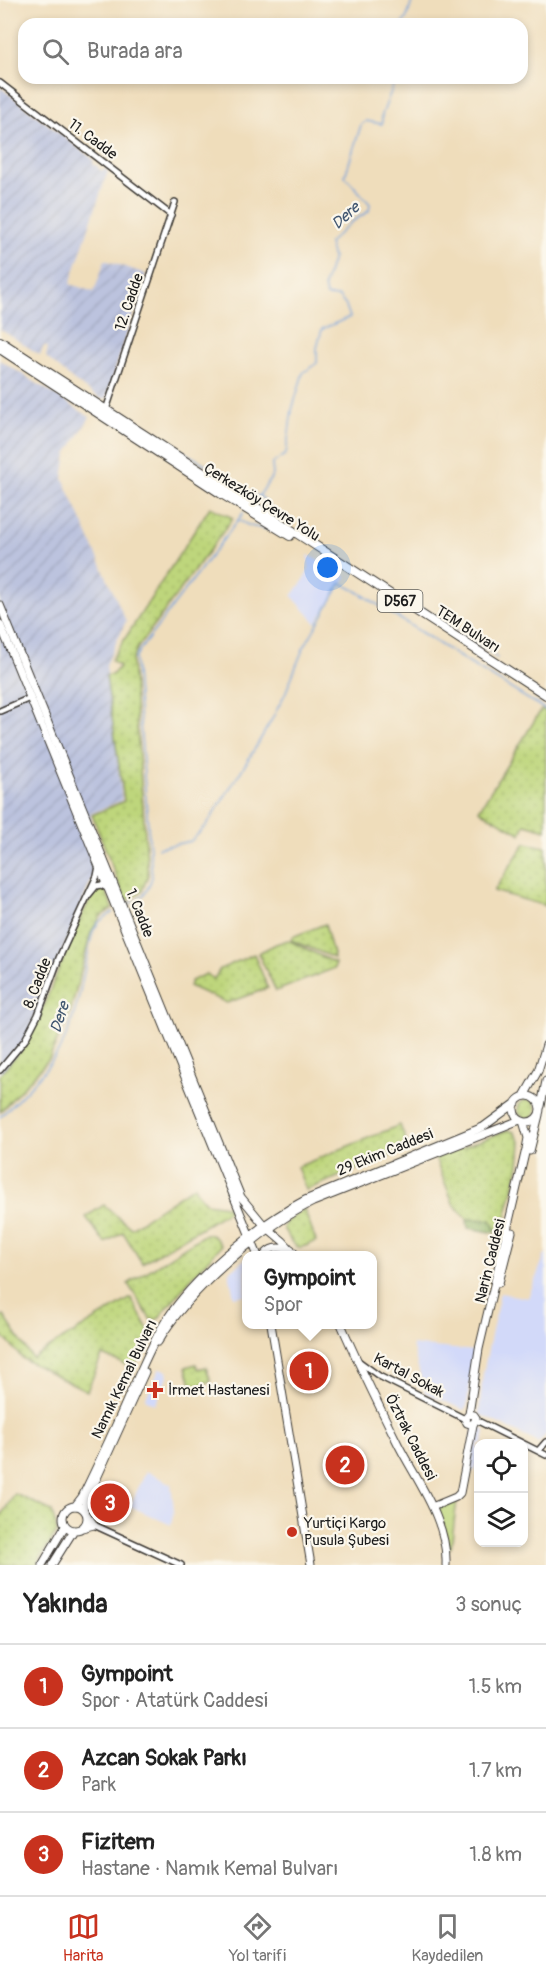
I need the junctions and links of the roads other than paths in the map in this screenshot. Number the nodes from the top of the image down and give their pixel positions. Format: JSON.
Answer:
{"nodes":[{"id":1,"x":0,"y":83,"type":"edge"},
{"id":2,"x":175,"y":202,"type":"dead end"},
{"id":3,"x":171,"y":215,"type":"junction"},
{"id":4,"x":0,"y":341,"type":"edge"},
{"id":5,"x":0,"y":349,"type":"edge"},
{"id":6,"x":106,"y":410,"type":"junction"},
{"id":7,"x":226,"y":492,"type":"junction"},
{"id":8,"x":252,"y":509,"type":"junction"},
{"id":9,"x":0,"y":605,"type":"edge"},
{"id":10,"x":0,"y":624,"type":"edge"},
{"id":11,"x":546,"y":695,"type":"edge"},
{"id":12,"x":30,"y":698,"type":"junction"},
{"id":13,"x":546,"y":702,"type":"edge"},
{"id":14,"x":0,"y":711,"type":"edge"},
{"id":15,"x":99,"y":864,"type":"junction"},
{"id":16,"x":109,"y":889,"type":"junction"},
{"id":17,"x":87,"y":897,"type":"junction"},
{"id":18,"x":119,"y":905,"type":"junction"},
{"id":19,"x":123,"y":915,"type":"junction"},
{"id":20,"x":546,"y":1045,"type":"edge"},
{"id":21,"x":0,"y":1070,"type":"edge"},
{"id":22,"x":546,"y":1080,"type":"edge"},
{"id":23,"x":524,"y":1096,"type":"junction"},
{"id":24,"x":516,"y":1103,"type":"junction"},
{"id":25,"x":540,"y":1112,"type":"junction"},
{"id":26,"x":522,"y":1120,"type":"junction"},
{"id":27,"x":253,"y":1213,"type":"junction"},
{"id":28,"x":279,"y":1218,"type":"junction"},
{"id":29,"x":245,"y":1221,"type":"junction"},
{"id":30,"x":266,"y":1227,"type":"junction"},
{"id":31,"x":252,"y":1238,"type":"junction"},
{"id":32,"x":283,"y":1241,"type":"junction"},
{"id":33,"x":239,"y":1246,"type":"junction"},
{"id":34,"x":291,"y":1249,"type":"joint"},
{"id":35,"x":256,"y":1251,"type":"edge"},
{"id":36,"x":267,"y":1251,"type":"edge"},
{"id":37,"x":242,"y":1257,"type":"edge"},
{"id":38,"x":233,"y":1259,"type":"junction"},
{"id":39,"x":197,"y":1287,"type":"junction"},
{"id":40,"x":164,"y":1329,"type":"junction"},
{"id":41,"x":273,"y":1329,"type":"edge"},
{"id":42,"x":343,"y":1329,"type":"edge"},
{"id":43,"x":356,"y":1359,"type":"junction"},
{"id":44,"x":471,"y":1419,"type":"junction"},
{"id":45,"x":546,"y":1442,"type":"edge"},
{"id":46,"x":539,"y":1450,"type":"junction"},
{"id":47,"x":546,"y":1455,"type":"edge"},
{"id":48,"x":75,"y":1506,"type":"junction"},
{"id":49,"x":432,"y":1507,"type":"junction"},
{"id":50,"x":85,"y":1512,"type":"junction"},
{"id":51,"x":94,"y":1525,"type":"junction"},
{"id":52,"x":65,"y":1526,"type":"junction"},
{"id":53,"x":78,"y":1529,"type":"junction"},
{"id":54,"x":42,"y":1565,"type":"edge"},
{"id":55,"x":52,"y":1565,"type":"edge"},
{"id":56,"x":181,"y":1565,"type":"edge"},
{"id":57,"x":311,"y":1565,"type":"edge"},
{"id":58,"x":446,"y":1565,"type":"edge"}],
"edges":[{"from":1,"to":3,"type":"street","name":"11. Cadde"},
{"from":2,"to":3,"type":"street","name":"12. Cadde"},
{"from":3,"to":6,"type":"street","name":"12. Cadde"},
{"from":4,"to":6,"type":"highway","number":"D567"},
{"from":5,"to":7,"type":"highway","name":"Çerkezköy Çevre Yolu","number":"D567"},
{"from":6,"to":7,"type":"highway","name":"Çerkezköy Çevre Yolu","number":"D567"},
{"from":7,"to":8,"type":"highway","name":"Çerkezköy Çevre Yolu","number":"D567"},
{"from":8,"to":11,"type":"highway","name":"TEM Bulvarı","number":"D567"},
{"from":8,"to":13,"type":"highway","name":"Çerkezköy Çevre Yolu","number":"D567"},
{"from":9,"to":18,"type":"main road","name":"1. Cadde"},
{"from":10,"to":12,"type":"main road","name":"1. Cadde"},
{"from":12,"to":14,"type":"street"},
{"from":12,"to":15,"type":"main road","name":"1. Cadde"},
{"from":15,"to":16,"type":"main road","name":"1. Cadde"},
{"from":15,"to":17,"type":"street","name":"8. Cadde"},
{"from":16,"to":17,"type":"street"},
{"from":16,"to":18,"type":"main road","name":"1. Cadde"},
{"from":17,"to":21,"type":"street","name":"8. Cadde"},
{"from":18,"to":19,"type":"main road","name":"1. Cadde"},
{"from":19,"to":27,"type":"main road","name":"1. Cadde"},
{"from":19,"to":29,"type":"main road","name":"1. Cadde"},
{"from":20,"to":23,"type":"main road"},
{"from":22,"to":25,"type":"main road","name":"Narin Caddesi"},
{"from":23,"to":24,"type":"main road"},
{"from":23,"to":25,"type":"main road"},
{"from":24,"to":26,"type":"main road"},
{"from":24,"to":28,"type":"main road","name":"29 Ekim Caddesi"},
{"from":25,"to":26,"type":"main road"},
{"from":25,"to":44,"type":"main road","name":"Narin Caddesi"},
{"from":26,"to":28,"type":"main road","name":"29 Ekim Caddesi"},
{"from":26,"to":44,"type":"main road","name":"Narin Caddesi"},
{"from":27,"to":28,"type":"main road"},
{"from":27,"to":30,"type":"main road","name":"1. Cadde"},
{"from":28,"to":30,"type":"main road","name":"29 Ekim Caddesi"},
{"from":28,"to":32,"type":"main road"},
{"from":29,"to":31,"type":"main road","name":"1. Cadde"},
{"from":29,"to":33,"type":"main road"},
{"from":30,"to":31,"type":"main road","name":"Namık Kemal Bulvarı"},
{"from":30,"to":32,"type":"main road"},
{"from":31,"to":33,"type":"main road","name":"Namık Kemal Bulvarı"},
{"from":31,"to":35,"type":"main road","name":"1. Cadde"},
{"from":31,"to":38,"type":"main road","name":"Namık Kemal Bulvarı"},
{"from":32,"to":34,"type":"main road"},
{"from":33,"to":39,"type":"main road","name":"Namık Kemal Bulvarı"},
{"from":34,"to":36,"type":"main road"},
{"from":37,"to":38,"type":"main road"},
{"from":38,"to":39,"type":"main road","name":"Namık Kemal Bulvarı"},
{"from":39,"to":40,"type":"main road","name":"Namık Kemal Bulvarı"},
{"from":40,"to":48,"type":"main road","name":"Namık Kemal Bulvarı"},
{"from":40,"to":50,"type":"main road","name":"Namık Kemal Bulvarı"},
{"from":41,"to":57,"type":"main road"},
{"from":42,"to":43,"type":"main road","name":"Öztrak Caddesi"},
{"from":43,"to":44,"type":"street","name":"Kartal Sokak"},
{"from":43,"to":49,"type":"main road","name":"Öztrak Caddesi"},
{"from":44,"to":46,"type":"street","name":"Kartal Sokak"},
{"from":44,"to":49,"type":"main road"},
{"from":45,"to":46,"type":"street"},
{"from":46,"to":47,"type":"street"},
{"from":48,"to":50,"type":"main road"},
{"from":48,"to":52,"type":"main road"},
{"from":49,"to":58,"type":"main road","name":"Öztrak Caddesi"},
{"from":50,"to":51,"type":"main road"},
{"from":50,"to":53,"type":"main road"},
{"from":51,"to":53,"type":"main road"},
{"from":51,"to":56,"type":"street"},
{"from":52,"to":53,"type":"main road"},
{"from":52,"to":54,"type":"main road"},
{"from":53,"to":55,"type":"main road"}]}
